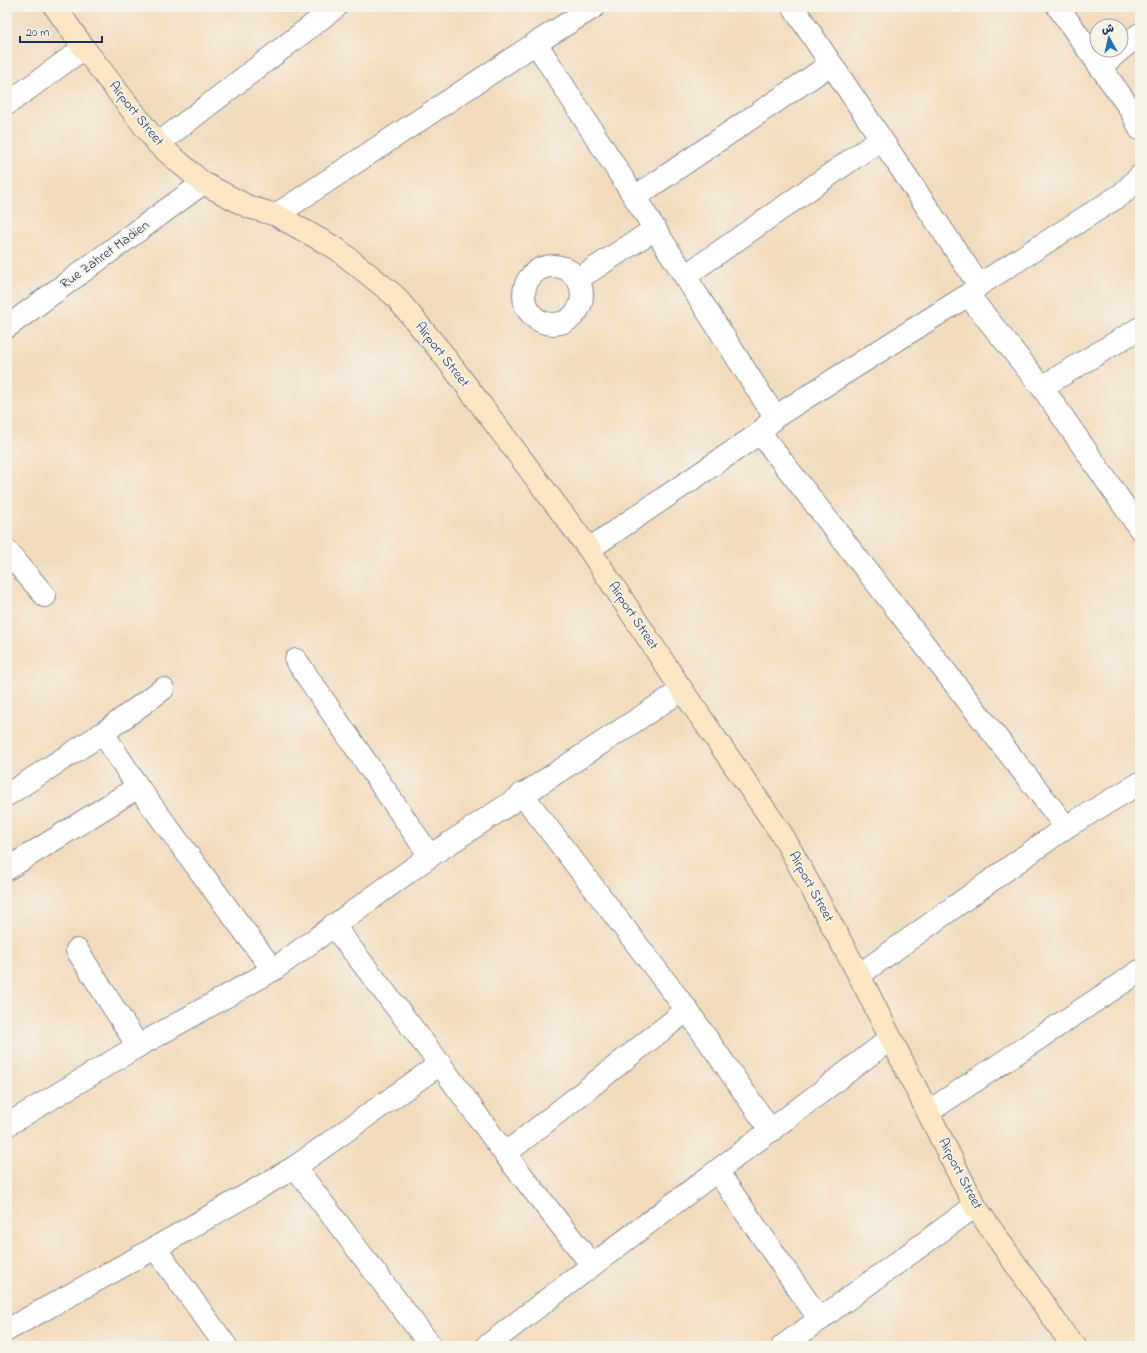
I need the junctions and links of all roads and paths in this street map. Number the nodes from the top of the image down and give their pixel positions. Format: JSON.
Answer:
{"nodes":[{"id":1,"x":55,"y":7,"type":"edge"},
{"id":2,"x":336,"y":7,"type":"edge"},
{"id":3,"x":594,"y":7,"type":"edge"},
{"id":4,"x":793,"y":7,"type":"edge"},
{"id":5,"x":1058,"y":7,"type":"edge"},
{"id":6,"x":1140,"y":34,"type":"edge"},
{"id":7,"x":536,"y":43,"type":"junction"},
{"id":8,"x":1129,"y":43,"type":"edge"},
{"id":9,"x":84,"y":48,"type":"junction"},
{"id":10,"x":1111,"y":58,"type":"edge"},
{"id":11,"x":831,"y":64,"type":"junction"},
{"id":12,"x":1100,"y":67,"type":"junction"},
{"id":13,"x":7,"y":104,"type":"edge"},
{"id":14,"x":1140,"y":129,"type":"edge"},
{"id":15,"x":881,"y":139,"type":"junction"},
{"id":16,"x":158,"y":144,"type":"junction"},
{"id":17,"x":1140,"y":176,"type":"edge"},
{"id":18,"x":203,"y":183,"type":"junction"},
{"id":19,"x":634,"y":197,"type":"junction"},
{"id":20,"x":276,"y":215,"type":"junction"},
{"id":21,"x":655,"y":229,"type":"junction"},
{"id":22,"x":685,"y":276,"type":"junction"},
{"id":23,"x":578,"y":279,"type":"dead end"},
{"id":24,"x":973,"y":290,"type":"junction"},
{"id":25,"x":7,"y":327,"type":"edge"},
{"id":26,"x":1140,"y":328,"type":"edge"},
{"id":27,"x":1042,"y":387,"type":"junction"},
{"id":28,"x":775,"y":417,"type":"junction"},
{"id":29,"x":760,"y":433,"type":"junction"},
{"id":30,"x":1140,"y":529,"type":"edge"},
{"id":31,"x":589,"y":549,"type":"junction"},
{"id":32,"x":9,"y":558,"type":"edge"},
{"id":33,"x":45,"y":596,"type":"dead end"},
{"id":34,"x":296,"y":660,"type":"dead end"},
{"id":35,"x":163,"y":689,"type":"dead end"},
{"id":36,"x":682,"y":690,"type":"junction"},
{"id":37,"x":103,"y":733,"type":"junction"},
{"id":38,"x":1140,"y":783,"type":"edge"},
{"id":39,"x":138,"y":787,"type":"junction"},
{"id":40,"x":522,"y":794,"type":"junction"},
{"id":41,"x":7,"y":795,"type":"edge"},
{"id":42,"x":1066,"y":828,"type":"junction"},
{"id":43,"x":430,"y":856,"type":"junction"},
{"id":44,"x":7,"y":869,"type":"edge"},
{"id":45,"x":333,"y":925,"type":"junction"},
{"id":46,"x":77,"y":950,"type":"dead end"},
{"id":47,"x":273,"y":970,"type":"junction"},
{"id":48,"x":1140,"y":971,"type":"edge"},
{"id":49,"x":859,"y":975,"type":"junction"},
{"id":50,"x":686,"y":1010,"type":"junction"},
{"id":51,"x":890,"y":1040,"type":"junction"},
{"id":52,"x":138,"y":1046,"type":"junction"},
{"id":53,"x":440,"y":1064,"type":"junction"},
{"id":54,"x":928,"y":1112,"type":"junction"},
{"id":55,"x":7,"y":1125,"type":"edge"},
{"id":56,"x":771,"y":1131,"type":"junction"},
{"id":57,"x":505,"y":1154,"type":"junction"},
{"id":58,"x":295,"y":1166,"type":"junction"},
{"id":59,"x":717,"y":1171,"type":"junction"},
{"id":60,"x":975,"y":1206,"type":"junction"},
{"id":61,"x":155,"y":1248,"type":"junction"},
{"id":62,"x":592,"y":1265,"type":"junction"},
{"id":63,"x":820,"y":1320,"type":"junction"},
{"id":64,"x":7,"y":1330,"type":"edge"},
{"id":65,"x":1066,"y":1343,"type":"edge"},
{"id":66,"x":226,"y":1346,"type":"edge"},
{"id":67,"x":431,"y":1346,"type":"edge"},
{"id":68,"x":487,"y":1346,"type":"edge"},
{"id":69,"x":783,"y":1346,"type":"edge"}],
"edges":[{"from":1,"to":9,"type":"street","name":"Airport Street"},
{"from":2,"to":16,"type":"street"},
{"from":3,"to":7,"type":"street"},
{"from":4,"to":11,"type":"street"},
{"from":5,"to":12,"type":"street"},
{"from":6,"to":8,"type":"street"},
{"from":7,"to":19,"type":"street"},
{"from":7,"to":20,"type":"street"},
{"from":9,"to":13,"type":"street"},
{"from":9,"to":16,"type":"street","name":"Airport Street"},
{"from":10,"to":12,"type":"street"},
{"from":11,"to":15,"type":"street"},
{"from":11,"to":19,"type":"street"},
{"from":12,"to":14,"type":"street"},
{"from":15,"to":22,"type":"street"},
{"from":15,"to":24,"type":"street"},
{"from":16,"to":18,"type":"street","name":"Airport Street"},
{"from":17,"to":24,"type":"street"},
{"from":18,"to":20,"type":"street","name":"Airport Street"},
{"from":18,"to":25,"type":"street","name":"Rue Zahret Madien"},
{"from":19,"to":21,"type":"street"},
{"from":20,"to":31,"type":"street","name":"Airport Street"},
{"from":21,"to":22,"type":"street"},
{"from":21,"to":23,"type":"street"},
{"from":22,"to":28,"type":"street"},
{"from":24,"to":27,"type":"street"},
{"from":24,"to":28,"type":"street"},
{"from":26,"to":27,"type":"street"},
{"from":27,"to":30,"type":"street"},
{"from":28,"to":29,"type":"street"},
{"from":29,"to":31,"type":"street"},
{"from":29,"to":42,"type":"street"},
{"from":31,"to":36,"type":"street","name":"Airport Street"},
{"from":32,"to":33,"type":"street"},
{"from":34,"to":43,"type":"street"},
{"from":35,"to":37,"type":"street"},
{"from":36,"to":40,"type":"street"},
{"from":36,"to":49,"type":"street","name":"Airport Street"},
{"from":37,"to":39,"type":"street"},
{"from":37,"to":41,"type":"street"},
{"from":38,"to":42,"type":"street"},
{"from":39,"to":44,"type":"street"},
{"from":39,"to":47,"type":"street"},
{"from":40,"to":43,"type":"street"},
{"from":40,"to":50,"type":"street"},
{"from":42,"to":49,"type":"street"},
{"from":43,"to":45,"type":"street"},
{"from":45,"to":47,"type":"street"},
{"from":45,"to":53,"type":"street"},
{"from":46,"to":52,"type":"street"},
{"from":47,"to":52,"type":"street"},
{"from":48,"to":54,"type":"street"},
{"from":49,"to":51,"type":"street","name":"Airport Street"},
{"from":50,"to":56,"type":"street"},
{"from":50,"to":57,"type":"street"},
{"from":51,"to":54,"type":"street","name":"Airport Street"},
{"from":51,"to":56,"type":"street"},
{"from":52,"to":55,"type":"street"},
{"from":53,"to":57,"type":"street"},
{"from":53,"to":58,"type":"street"},
{"from":54,"to":60,"type":"street","name":"Airport Street"},
{"from":56,"to":59,"type":"street"},
{"from":57,"to":62,"type":"street"},
{"from":58,"to":61,"type":"street"},
{"from":58,"to":67,"type":"street"},
{"from":59,"to":62,"type":"street"},
{"from":59,"to":63,"type":"street"},
{"from":60,"to":63,"type":"street"},
{"from":60,"to":65,"type":"street","name":"Airport Street"},
{"from":61,"to":64,"type":"street"},
{"from":61,"to":66,"type":"street"},
{"from":62,"to":68,"type":"street"},
{"from":63,"to":69,"type":"street"}]}
